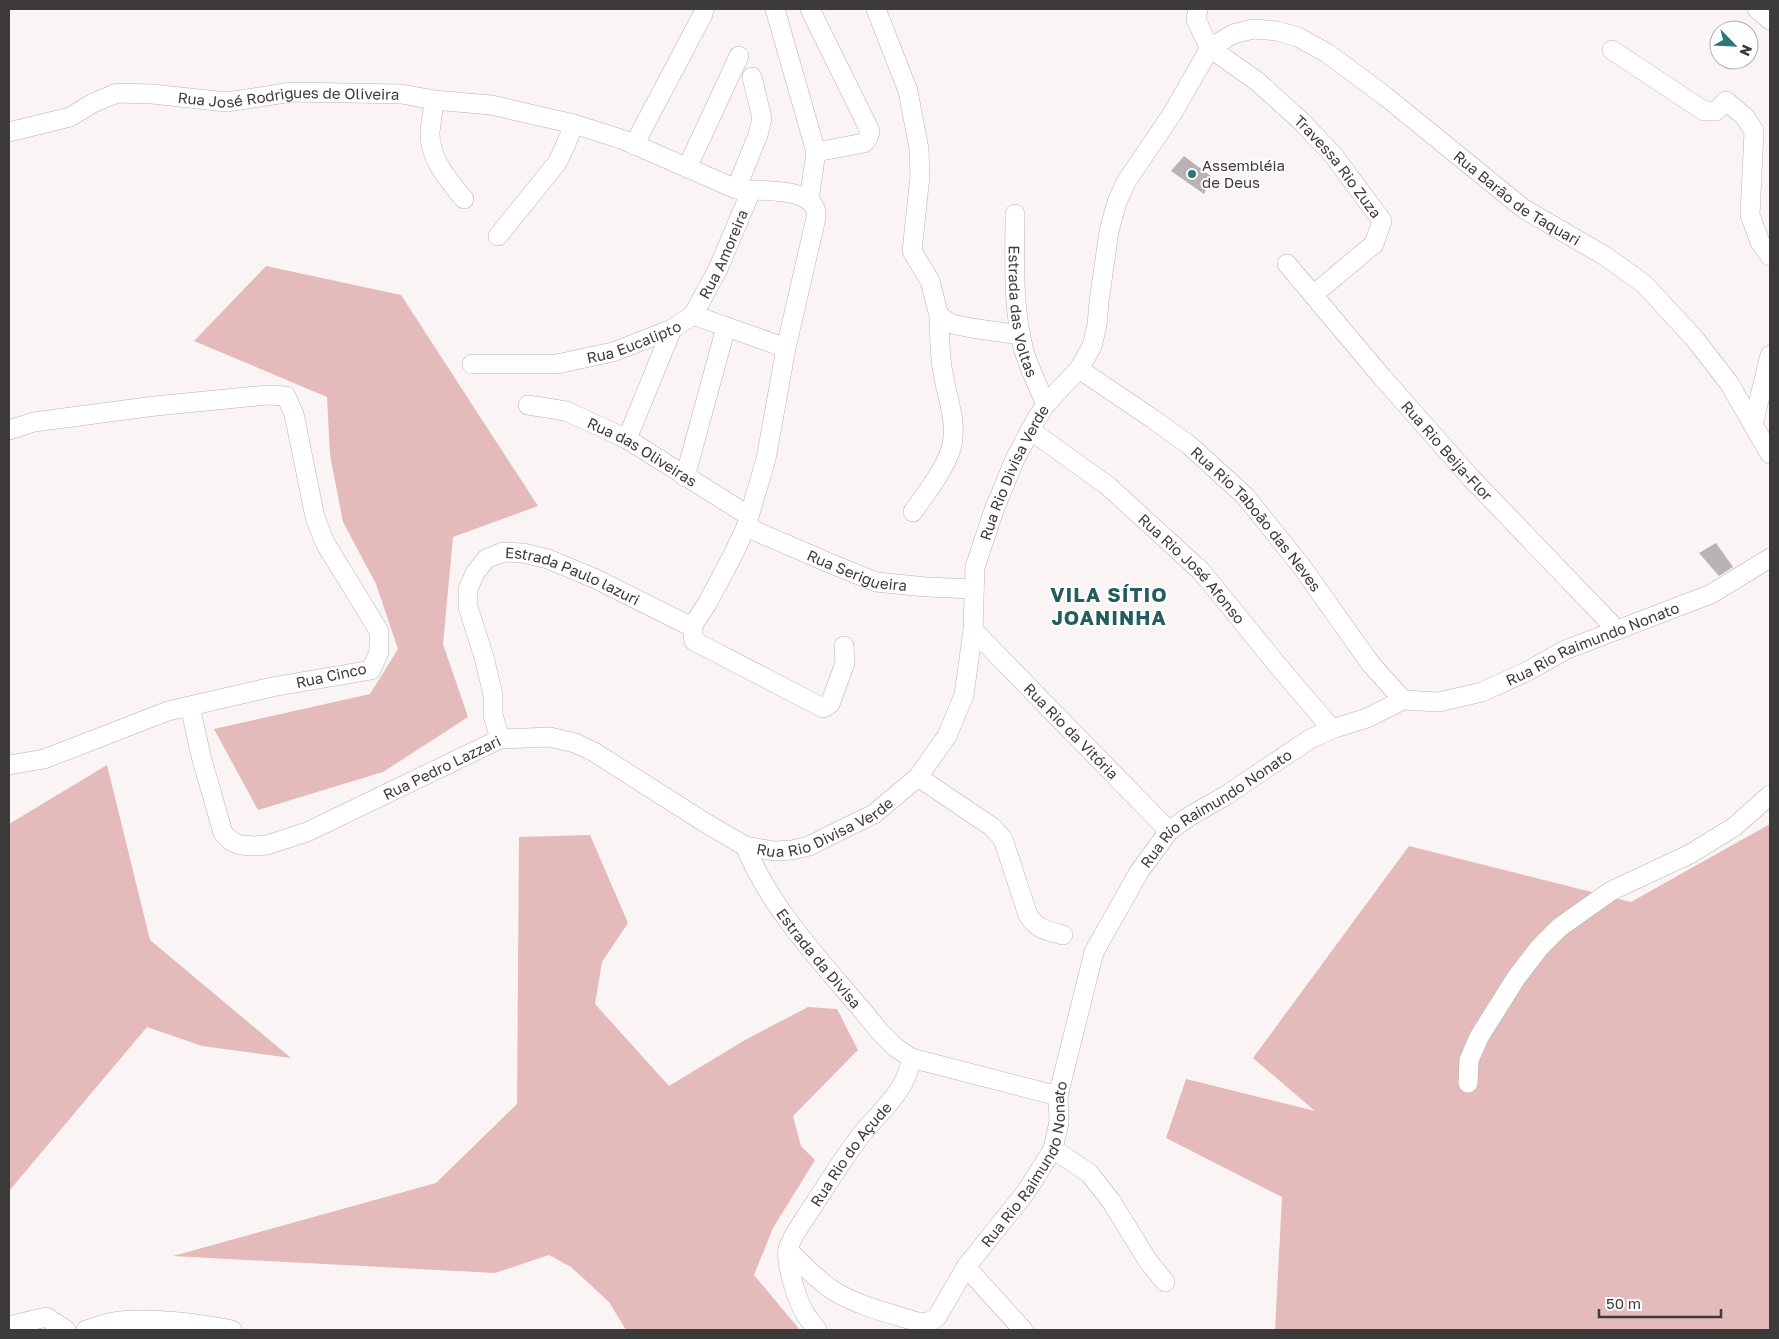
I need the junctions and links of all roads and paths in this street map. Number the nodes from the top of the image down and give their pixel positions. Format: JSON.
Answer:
{"nodes":[{"id":1,"x":704,"y":9,"type":"edge"},
{"id":2,"x":775,"y":9,"type":"edge"},
{"id":3,"x":810,"y":9,"type":"edge"},
{"id":4,"x":876,"y":9,"type":"edge"},
{"id":5,"x":1196,"y":9,"type":"edge"},
{"id":6,"x":1757,"y":9,"type":"edge"},
{"id":7,"x":1770,"y":20,"type":"edge"},
{"id":8,"x":1210,"y":48,"type":"junction"},
{"id":9,"x":1612,"y":50,"type":"dead end"},
{"id":10,"x":739,"y":56,"type":"dead end"},
{"id":11,"x":752,"y":77,"type":"dead end"},
{"id":12,"x":434,"y":100,"type":"junction"},
{"id":13,"x":574,"y":124,"type":"junction"},
{"id":14,"x":9,"y":132,"type":"edge"},
{"id":15,"x":634,"y":145,"type":"junction"},
{"id":16,"x":816,"y":152,"type":"junction"},
{"id":17,"x":686,"y":168,"type":"junction"},
{"id":18,"x":743,"y":190,"type":"junction"},
{"id":19,"x":464,"y":199,"type":"dead end"},
{"id":20,"x":809,"y":200,"type":"junction"},
{"id":21,"x":1015,"y":214,"type":"dead end"},
{"id":22,"x":498,"y":236,"type":"dead end"},
{"id":23,"x":1770,"y":256,"type":"edge"},
{"id":24,"x":1287,"y":264,"type":"dead end"},
{"id":25,"x":1313,"y":295,"type":"junction"},
{"id":26,"x":692,"y":315,"type":"junction"},
{"id":27,"x":939,"y":316,"type":"junction"},
{"id":28,"x":726,"y":326,"type":"junction"},
{"id":29,"x":672,"y":328,"type":"junction"},
{"id":30,"x":1021,"y":334,"type":"junction"},
{"id":31,"x":786,"y":348,"type":"junction"},
{"id":32,"x":1770,"y":355,"type":"edge"},
{"id":33,"x":472,"y":364,"type":"dead end"},
{"id":34,"x":1079,"y":369,"type":"junction"},
{"id":35,"x":1046,"y":404,"type":"junction"},
{"id":36,"x":528,"y":405,"type":"dead end"},
{"id":37,"x":1753,"y":425,"type":"junction"},
{"id":38,"x":9,"y":430,"type":"edge"},
{"id":39,"x":1030,"y":430,"type":"junction"},
{"id":40,"x":627,"y":439,"type":"junction"},
{"id":41,"x":1770,"y":454,"type":"edge"},
{"id":42,"x":685,"y":477,"type":"junction"},
{"id":43,"x":913,"y":512,"type":"dead end"},
{"id":44,"x":748,"y":521,"type":"junction"},
{"id":45,"x":1770,"y":558,"type":"edge"},
{"id":46,"x":974,"y":589,"type":"junction"},
{"id":47,"x":692,"y":627,"type":"junction"},
{"id":48,"x":973,"y":630,"type":"junction"},
{"id":49,"x":1617,"y":630,"type":"junction"},
{"id":50,"x":844,"y":646,"type":"dead end"},
{"id":51,"x":1403,"y":700,"type":"junction"},
{"id":52,"x":190,"y":706,"type":"junction"},
{"id":53,"x":1332,"y":729,"type":"junction"},
{"id":54,"x":500,"y":739,"type":"junction"},
{"id":55,"x":9,"y":765,"type":"edge"},
{"id":56,"x":918,"y":777,"type":"junction"},
{"id":57,"x":1770,"y":795,"type":"edge"},
{"id":58,"x":1169,"y":831,"type":"junction"},
{"id":59,"x":745,"y":846,"type":"junction"},
{"id":60,"x":1062,"y":935,"type":"dead end"},
{"id":61,"x":911,"y":1058,"type":"junction"},
{"id":62,"x":1468,"y":1083,"type":"dead end"},
{"id":63,"x":1058,"y":1096,"type":"junction"},
{"id":64,"x":1053,"y":1149,"type":"junction"},
{"id":65,"x":788,"y":1250,"type":"junction"},
{"id":66,"x":966,"y":1267,"type":"junction"},
{"id":67,"x":1165,"y":1282,"type":"dead end"},
{"id":68,"x":9,"y":1326,"type":"edge"},
{"id":69,"x":66,"y":1330,"type":"edge"},
{"id":70,"x":86,"y":1330,"type":"edge"},
{"id":71,"x":232,"y":1330,"type":"edge"},
{"id":72,"x":817,"y":1330,"type":"edge"},
{"id":73,"x":1023,"y":1330,"type":"edge"}],
"edges":[{"from":1,"to":15,"type":"street"},
{"from":2,"to":16,"type":"street"},
{"from":3,"to":16,"type":"street"},
{"from":4,"to":27,"type":"street"},
{"from":5,"to":8,"type":"street"},
{"from":6,"to":7,"type":"street"},
{"from":8,"to":25,"type":"street","name":"Travessa Rio Zuza"},
{"from":8,"to":34,"type":"street","name":"Rua Rio Divisa Verde"},
{"from":8,"to":37,"type":"street","name":"Rua Barão de Taquari"},
{"from":9,"to":23,"type":"street"},
{"from":10,"to":17,"type":"street"},
{"from":11,"to":18,"type":"street","name":"Rua Amoreira"},
{"from":12,"to":13,"type":"street","name":"Rua José Rodrigues de Oliveira"},
{"from":12,"to":14,"type":"street","name":"Rua José Rodrigues de Oliveira"},
{"from":12,"to":19,"type":"street"},
{"from":13,"to":15,"type":"street","name":"Rua José Rodrigues de Oliveira"},
{"from":13,"to":22,"type":"street"},
{"from":15,"to":17,"type":"street","name":"Rua José Rodrigues de Oliveira"},
{"from":16,"to":20,"type":"street"},
{"from":17,"to":18,"type":"street","name":"Rua José Rodrigues de Oliveira"},
{"from":18,"to":20,"type":"street"},
{"from":18,"to":26,"type":"street","name":"Rua Amoreira"},
{"from":20,"to":31,"type":"street"},
{"from":21,"to":30,"type":"street","name":"Estrada das Voltas"},
{"from":24,"to":25,"type":"street","name":"Rua Rio Beija-Flor"},
{"from":25,"to":49,"type":"street","name":"Rua Rio Beija-Flor"},
{"from":26,"to":28,"type":"street","name":"Rua Eucalipto"},
{"from":26,"to":29,"type":"street","name":"Rua Eucalipto"},
{"from":27,"to":30,"type":"street"},
{"from":27,"to":43,"type":"street"},
{"from":28,"to":31,"type":"street","name":"Rua Eucalipto"},
{"from":28,"to":42,"type":"street"},
{"from":29,"to":33,"type":"street","name":"Rua Eucalipto"},
{"from":29,"to":40,"type":"street"},
{"from":30,"to":35,"type":"street","name":"Estrada das Voltas"},
{"from":31,"to":44,"type":"street"},
{"from":32,"to":37,"type":"street"},
{"from":34,"to":35,"type":"street","name":"Rua Rio Divisa Verde"},
{"from":34,"to":51,"type":"street","name":"Rua Rio Taboão das Neves"},
{"from":35,"to":39,"type":"street","name":"Rua Rio Divisa Verde"},
{"from":36,"to":40,"type":"street","name":"Rua das Oliveiras"},
{"from":37,"to":41,"type":"street","name":"Rua Barão de Taquari"},
{"from":38,"to":52,"type":"street","name":"Rua Cinco"},
{"from":39,"to":46,"type":"street","name":"Rua Rio Divisa Verde"},
{"from":39,"to":53,"type":"street","name":"Rua Rio José Afonso"},
{"from":40,"to":42,"type":"street","name":"Rua das Oliveiras"},
{"from":42,"to":44,"type":"street","name":"Rua das Oliveiras"},
{"from":44,"to":46,"type":"street","name":"Rua Serigueira"},
{"from":44,"to":47,"type":"street"},
{"from":45,"to":49,"type":"street","name":"Rua Rio Raimundo Nonato"},
{"from":46,"to":48,"type":"street","name":"Rua Rio Divisa Verde"},
{"from":47,"to":50,"type":"street"},
{"from":47,"to":54,"type":"street","name":"Estrada Paulo lazuri"},
{"from":48,"to":56,"type":"street","name":"Rua Rio Divisa Verde"},
{"from":48,"to":58,"type":"street","name":"Rua Rio da Vitória"},
{"from":49,"to":51,"type":"street","name":"Rua Rio Raimundo Nonato"},
{"from":51,"to":53,"type":"street","name":"Rua Rio Raimundo Nonato"},
{"from":52,"to":54,"type":"street","name":"Rua Pedro Lazzari"},
{"from":52,"to":55,"type":"street","name":"Rua Cinco"},
{"from":53,"to":58,"type":"street","name":"Rua Rio Raimundo Nonato"},
{"from":54,"to":59,"type":"street","name":"Rua Pedro Lazzari"},
{"from":56,"to":59,"type":"street","name":"Rua Rio Divisa Verde"},
{"from":56,"to":60,"type":"street"},
{"from":57,"to":62,"type":"street"},
{"from":58,"to":63,"type":"street","name":"Rua Rio Raimundo Nonato"},
{"from":59,"to":61,"type":"street","name":"Estrada da Divisa"},
{"from":61,"to":63,"type":"street"},
{"from":61,"to":65,"type":"street","name":"Rua Rio do Açude"},
{"from":63,"to":64,"type":"street","name":"Rua Rio Raimundo Nonato"},
{"from":64,"to":66,"type":"street","name":"Rua Rio Raimundo Nonato"},
{"from":64,"to":67,"type":"street"},
{"from":65,"to":66,"type":"street","name":"Rua Rio Raimundo Nonato"},
{"from":65,"to":72,"type":"street"},
{"from":66,"to":73,"type":"street"},
{"from":68,"to":69,"type":"street"},
{"from":70,"to":71,"type":"street"}]}
